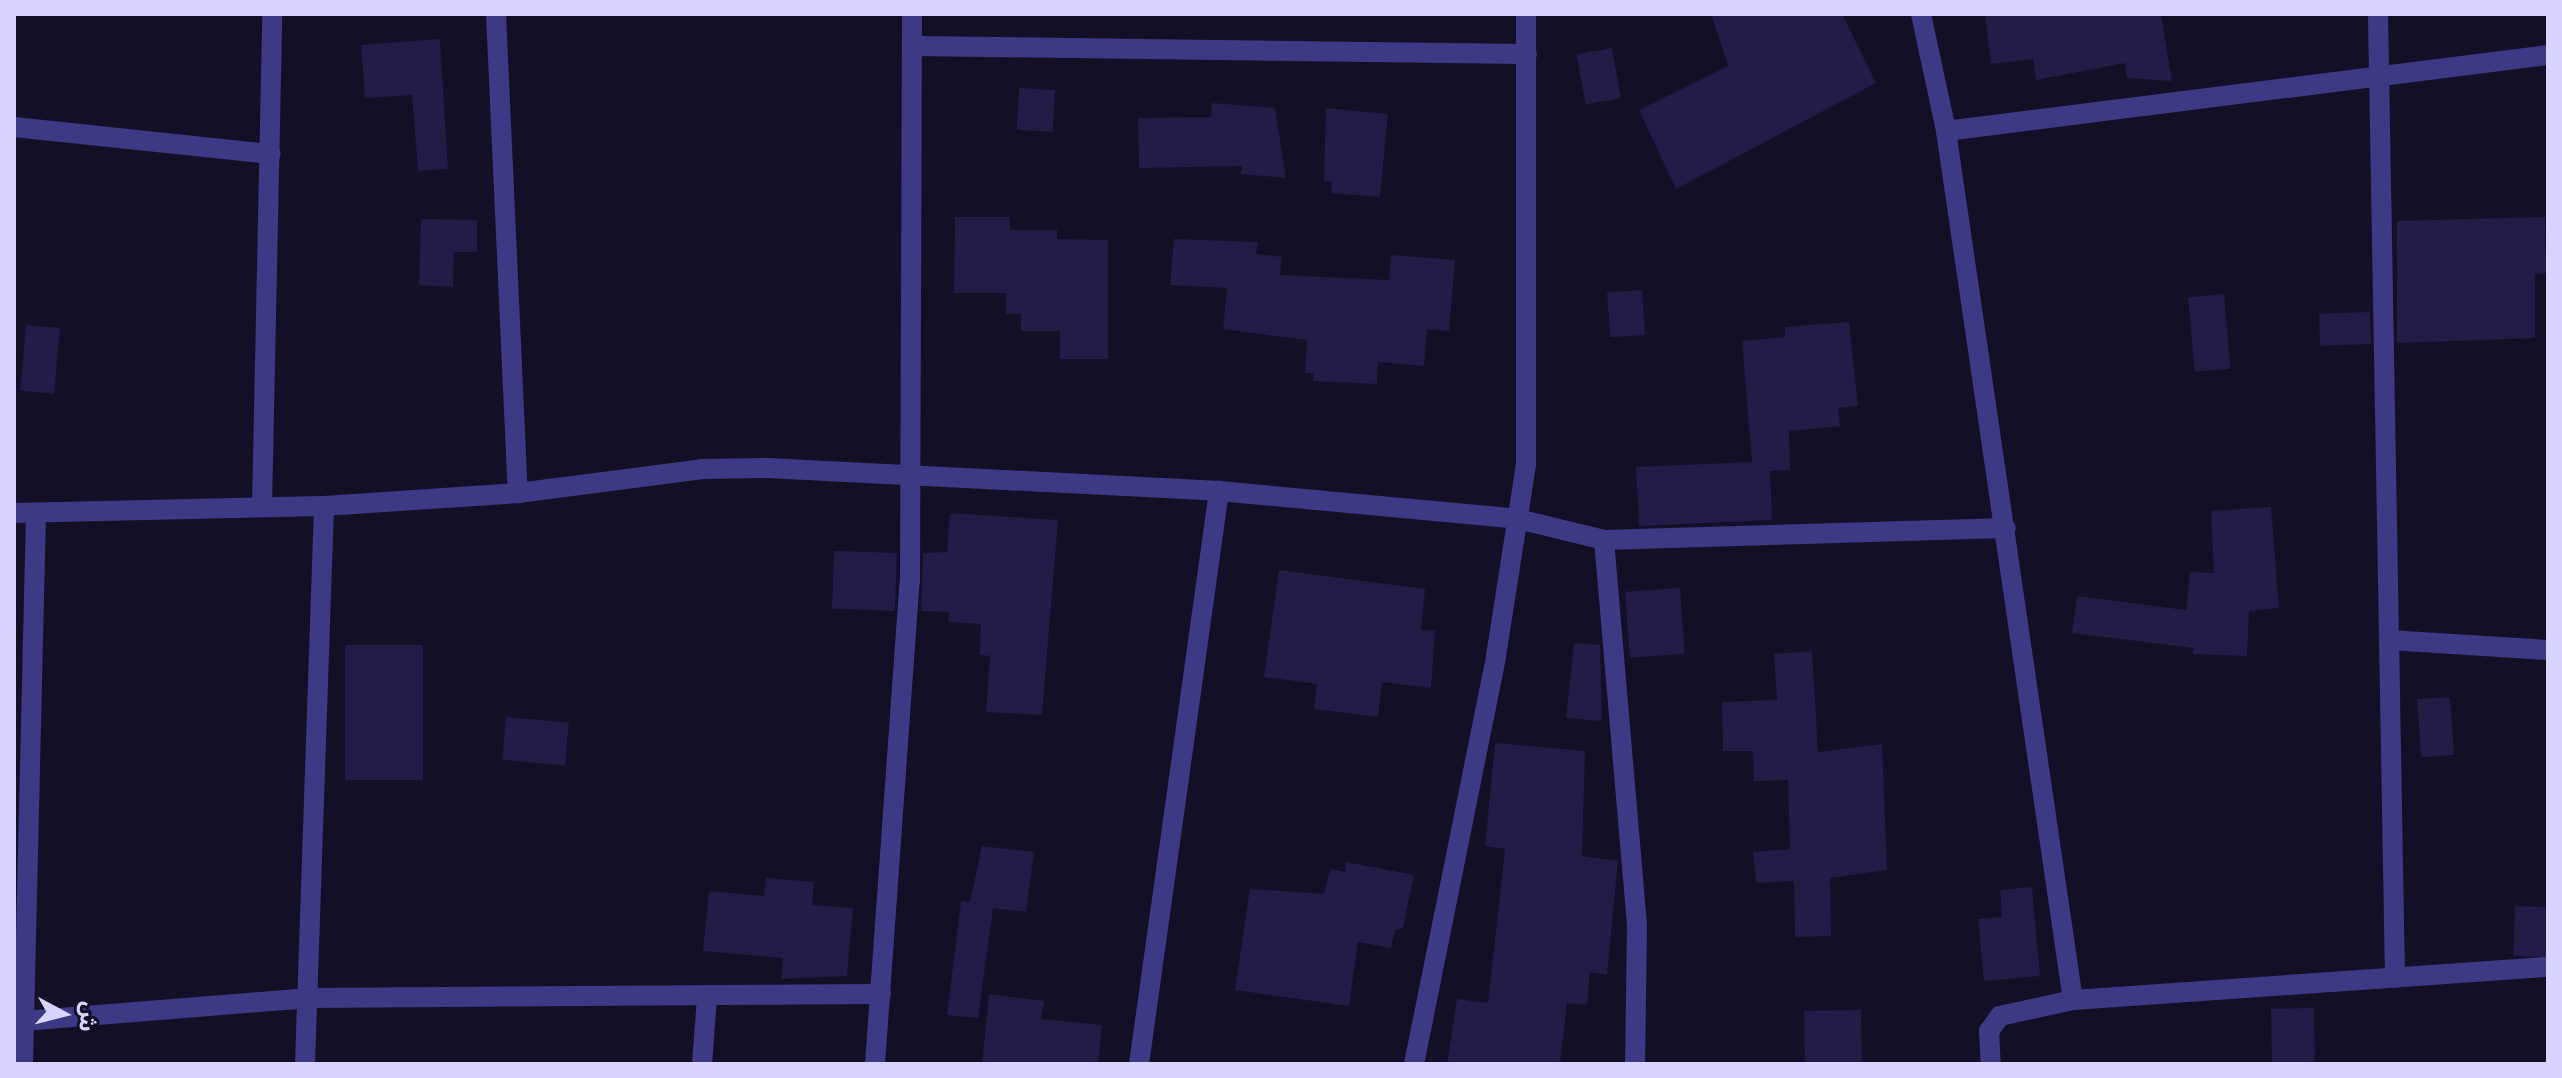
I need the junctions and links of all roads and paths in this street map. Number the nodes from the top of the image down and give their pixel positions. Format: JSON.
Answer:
{"nodes":[{"id":1,"x":272,"y":14,"type":"edge"},
{"id":2,"x":496,"y":14,"type":"edge"},
{"id":3,"x":912,"y":14,"type":"edge"},
{"id":4,"x":1526,"y":14,"type":"edge"},
{"id":5,"x":1921,"y":14,"type":"edge"},
{"id":6,"x":2378,"y":14,"type":"edge"},
{"id":7,"x":913,"y":46,"type":"junction"},
{"id":8,"x":1527,"y":54,"type":"junction"},
{"id":9,"x":2548,"y":55,"type":"edge"},
{"id":10,"x":2379,"y":74,"type":"junction"},
{"id":11,"x":14,"y":127,"type":"edge"},
{"id":12,"x":1946,"y":131,"type":"junction"},
{"id":13,"x":271,"y":154,"type":"junction"},
{"id":14,"x":913,"y":475,"type":"junction"},
{"id":15,"x":1219,"y":491,"type":"junction"},
{"id":16,"x":518,"y":493,"type":"junction"},
{"id":17,"x":262,"y":506,"type":"junction"},
{"id":18,"x":324,"y":506,"type":"junction"},
{"id":19,"x":14,"y":513,"type":"edge"},
{"id":20,"x":36,"y":513,"type":"junction"},
{"id":21,"x":1518,"y":519,"type":"junction"},
{"id":22,"x":2006,"y":528,"type":"junction"},
{"id":23,"x":1604,"y":540,"type":"junction"},
{"id":24,"x":2389,"y":640,"type":"junction"},
{"id":25,"x":2548,"y":650,"type":"edge"},
{"id":26,"x":2548,"y":967,"type":"edge"},
{"id":27,"x":2395,"y":978,"type":"junction"},
{"id":28,"x":881,"y":994,"type":"junction"},
{"id":29,"x":707,"y":997,"type":"junction"},
{"id":30,"x":306,"y":998,"type":"junction"},
{"id":31,"x":2073,"y":1000,"type":"junction"},
{"id":32,"x":23,"y":1021,"type":"junction"},
{"id":33,"x":20,"y":1061,"type":"edge"},
{"id":34,"x":305,"y":1064,"type":"edge"},
{"id":35,"x":702,"y":1064,"type":"edge"},
{"id":36,"x":875,"y":1064,"type":"edge"},
{"id":37,"x":1139,"y":1064,"type":"edge"},
{"id":38,"x":1414,"y":1064,"type":"edge"},
{"id":39,"x":1635,"y":1064,"type":"edge"},
{"id":40,"x":1991,"y":1064,"type":"edge"}],
"edges":[{"from":1,"to":13,"type":"street"},
{"from":2,"to":16,"type":"street"},
{"from":3,"to":7,"type":"street"},
{"from":4,"to":8,"type":"street"},
{"from":5,"to":12,"type":"street"},
{"from":6,"to":10,"type":"street"},
{"from":7,"to":8,"type":"street"},
{"from":7,"to":14,"type":"street"},
{"from":8,"to":21,"type":"street"},
{"from":9,"to":10,"type":"street"},
{"from":10,"to":12,"type":"street"},
{"from":10,"to":24,"type":"street"},
{"from":11,"to":13,"type":"street"},
{"from":12,"to":22,"type":"street"},
{"from":13,"to":17,"type":"street"},
{"from":14,"to":15,"type":"street"},
{"from":14,"to":16,"type":"street"},
{"from":14,"to":28,"type":"street"},
{"from":15,"to":21,"type":"street"},
{"from":15,"to":37,"type":"street"},
{"from":16,"to":18,"type":"street"},
{"from":17,"to":18,"type":"street"},
{"from":17,"to":20,"type":"street"},
{"from":18,"to":30,"type":"street"},
{"from":19,"to":20,"type":"street"},
{"from":20,"to":32,"type":"street"},
{"from":21,"to":23,"type":"street"},
{"from":21,"to":38,"type":"street"},
{"from":22,"to":23,"type":"street"},
{"from":22,"to":31,"type":"street"},
{"from":23,"to":39,"type":"street"},
{"from":24,"to":25,"type":"street"},
{"from":24,"to":27,"type":"street"},
{"from":26,"to":27,"type":"street"},
{"from":27,"to":31,"type":"street"},
{"from":28,"to":29,"type":"street"},
{"from":28,"to":36,"type":"street"},
{"from":29,"to":30,"type":"street"},
{"from":29,"to":35,"type":"street"},
{"from":30,"to":32,"type":"street"},
{"from":30,"to":34,"type":"street"},
{"from":31,"to":40,"type":"street"},
{"from":32,"to":33,"type":"street"}]}
